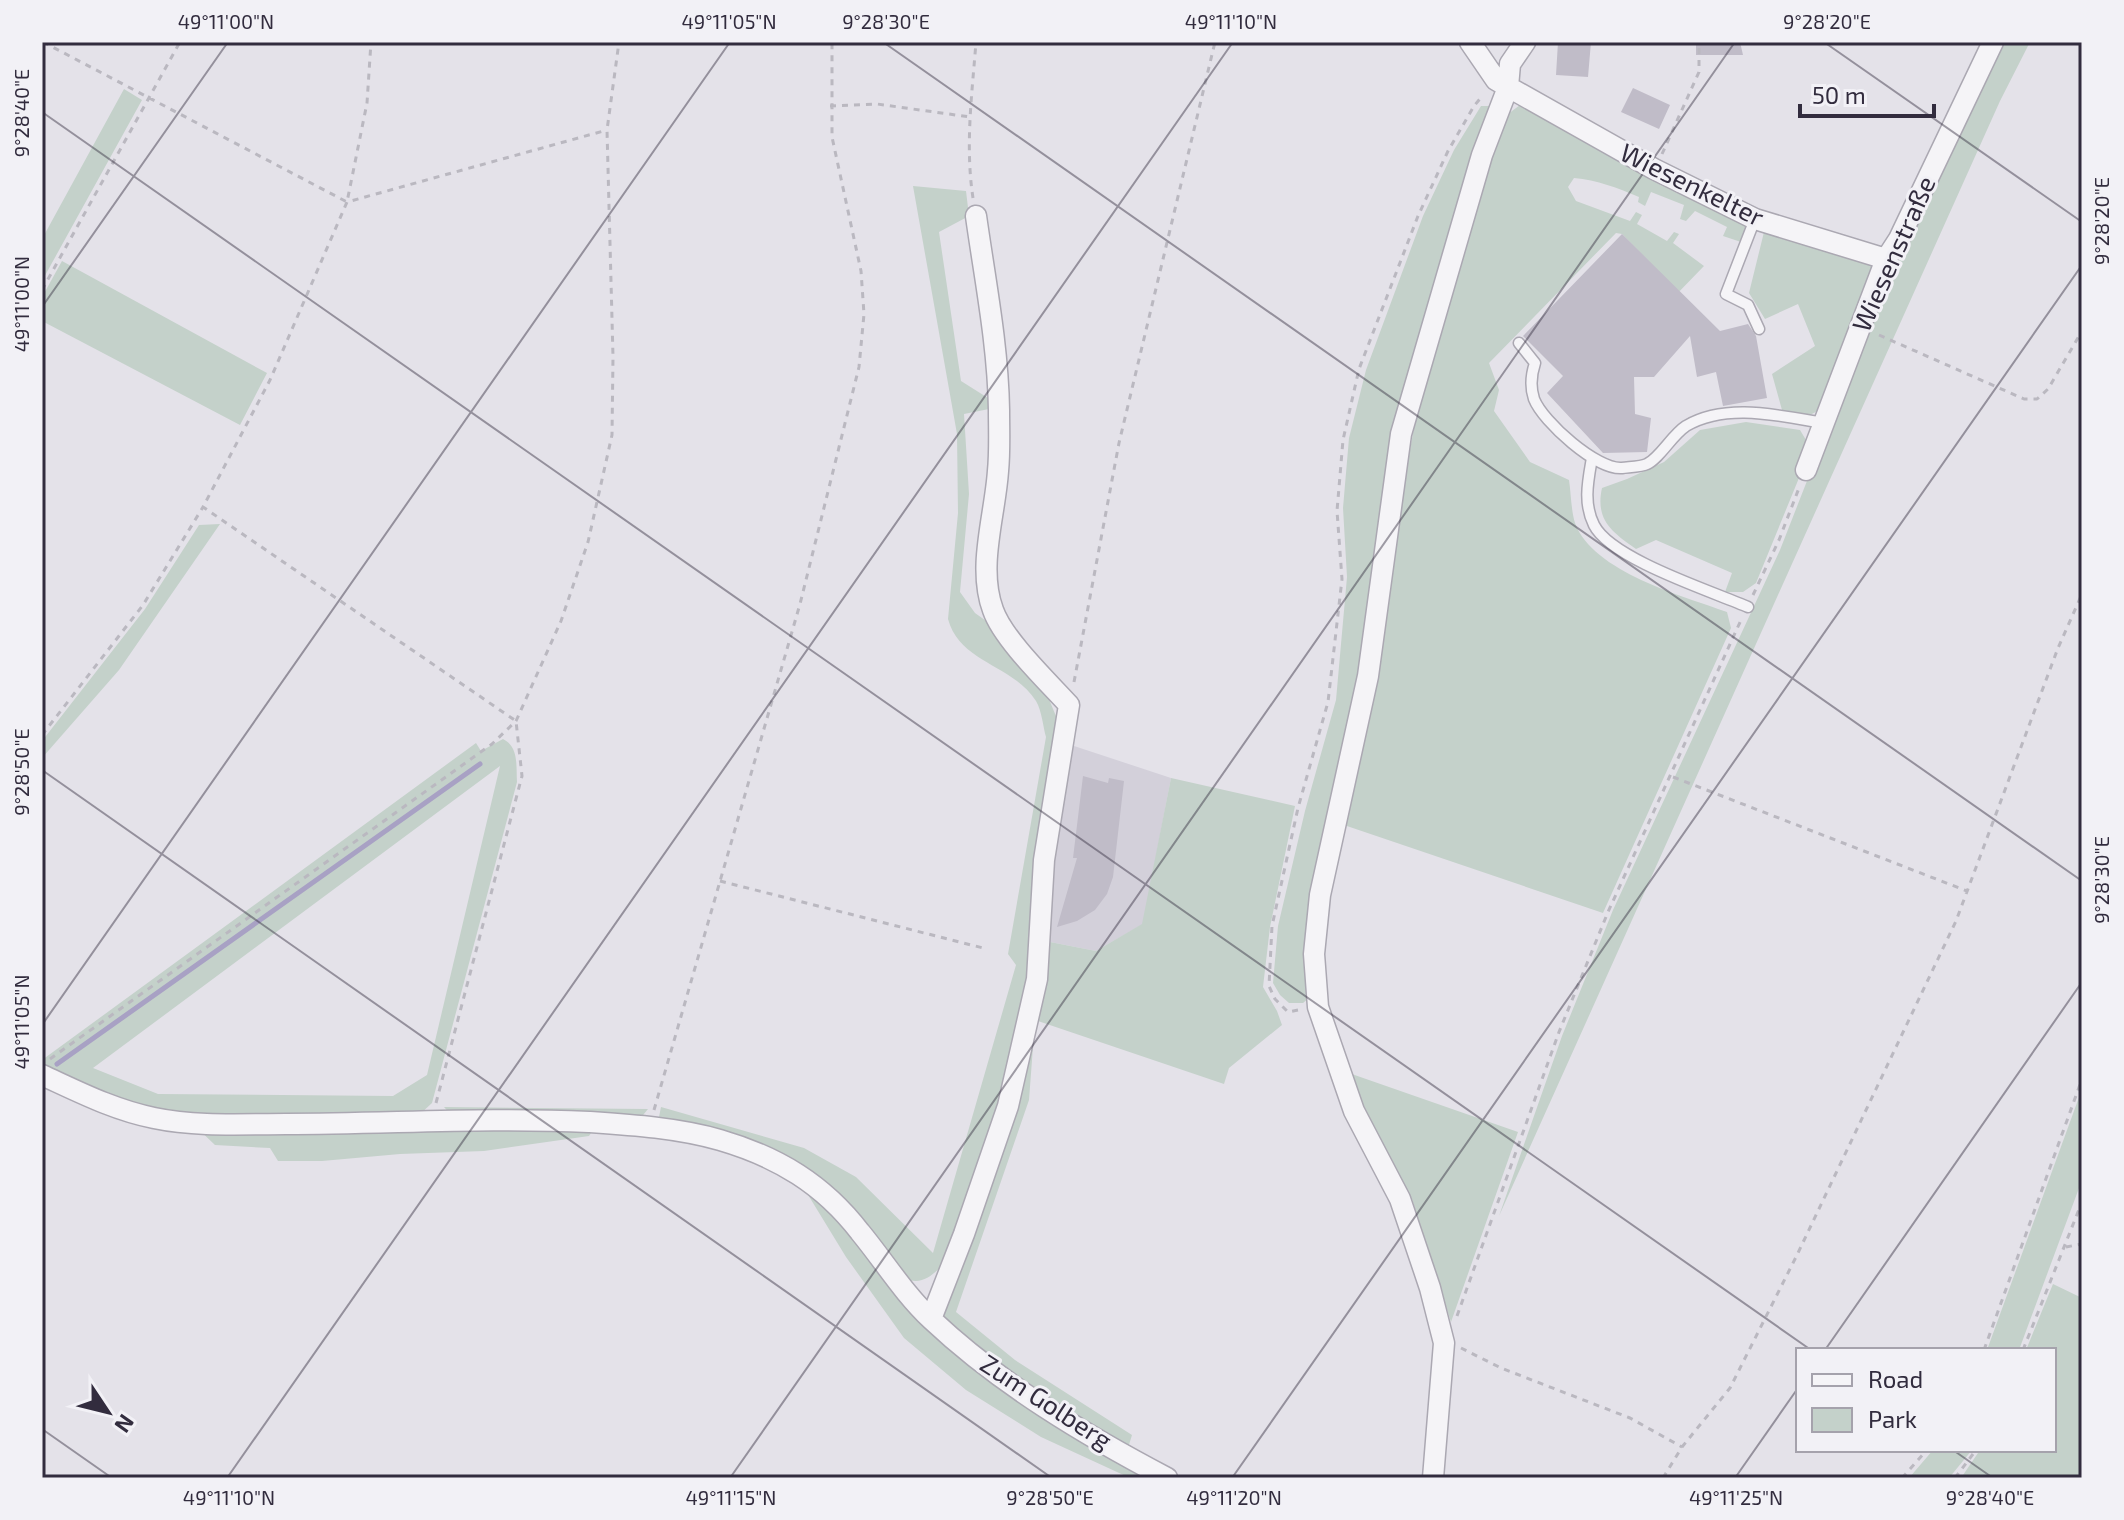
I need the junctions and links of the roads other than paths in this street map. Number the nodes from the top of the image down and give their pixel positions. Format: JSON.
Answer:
{"nodes":[{"id":1,"x":1470,"y":42,"type":"edge"},
{"id":2,"x":1525,"y":42,"type":"edge"},
{"id":3,"x":1993,"y":42,"type":"edge"},
{"id":4,"x":1502,"y":84,"type":"junction"},
{"id":5,"x":976,"y":216,"type":"road end"},
{"id":6,"x":1755,"y":219,"type":"junction"},
{"id":7,"x":1886,"y":259,"type":"junction"},
{"id":8,"x":1759,"y":329,"type":"dead end"},
{"id":9,"x":1519,"y":343,"type":"dead end"},
{"id":10,"x":1824,"y":423,"type":"junction"},
{"id":11,"x":1592,"y":458,"type":"junction"},
{"id":12,"x":1806,"y":470,"type":"road end"},
{"id":13,"x":1748,"y":607,"type":"road end"},
{"id":14,"x":42,"y":1075,"type":"edge"},
{"id":15,"x":931,"y":1319,"type":"junction"},
{"id":16,"x":1167,"y":1478,"type":"edge"},
{"id":17,"x":1433,"y":1478,"type":"edge"}],
"edges":[{"from":1,"to":4,"type":"street"},
{"from":2,"to":4,"type":"street"},
{"from":3,"to":7,"type":"street","name":"Wiesenstraße"},
{"from":4,"to":6,"type":"street","name":"Wiesenkelter"},
{"from":4,"to":17,"type":"street"},
{"from":5,"to":15,"type":"street"},
{"from":6,"to":7,"type":"street","name":"Wiesenkelter"},
{"from":6,"to":8,"type":"lane"},
{"from":7,"to":10,"type":"street","name":"Wiesenstraße"},
{"from":9,"to":11,"type":"lane"},
{"from":10,"to":11,"type":"lane"},
{"from":10,"to":12,"type":"street","name":"Wiesenstraße"},
{"from":11,"to":13,"type":"lane"},
{"from":14,"to":15,"type":"street","name":"Zum Golberg"},
{"from":15,"to":16,"type":"street","name":"Zum Golberg"}]}
